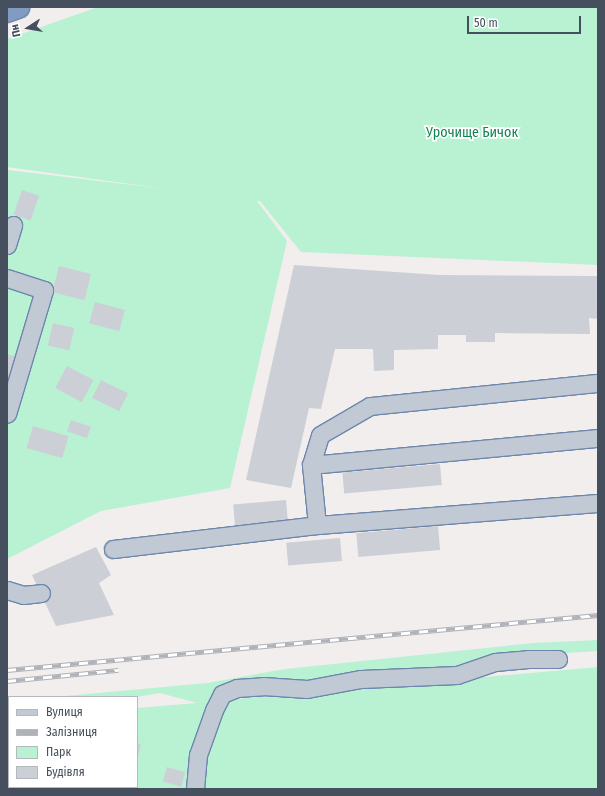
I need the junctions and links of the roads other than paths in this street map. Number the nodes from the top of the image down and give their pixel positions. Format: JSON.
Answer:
{"nodes":[{"id":1,"x":18,"y":7,"type":"edge"},
{"id":2,"x":7,"y":11,"type":"edge"},
{"id":3,"x":13,"y":225,"type":"dead end"},
{"id":4,"x":7,"y":245,"type":"edge"},
{"id":5,"x":7,"y":278,"type":"edge"},
{"id":6,"x":598,"y":383,"type":"edge"},
{"id":7,"x":7,"y":414,"type":"edge"},
{"id":8,"x":598,"y":438,"type":"edge"},
{"id":9,"x":310,"y":465,"type":"junction"},
{"id":10,"x":598,"y":503,"type":"edge"},
{"id":11,"x":317,"y":525,"type":"junction"},
{"id":12,"x":113,"y":549,"type":"dead end"},
{"id":13,"x":7,"y":590,"type":"edge"},
{"id":14,"x":41,"y":593,"type":"dead end"},
{"id":15,"x":558,"y":659,"type":"dead end"},
{"id":16,"x":195,"y":789,"type":"edge"}],
"edges":[{"from":1,"to":2,"type":"highway"},
{"from":3,"to":4,"type":"street"},
{"from":5,"to":7,"type":"street"},
{"from":6,"to":9,"type":"street"},
{"from":8,"to":9,"type":"street"},
{"from":9,"to":11,"type":"street"},
{"from":10,"to":11,"type":"street"},
{"from":11,"to":12,"type":"street"},
{"from":13,"to":14,"type":"street"},
{"from":15,"to":16,"type":"street"}]}
